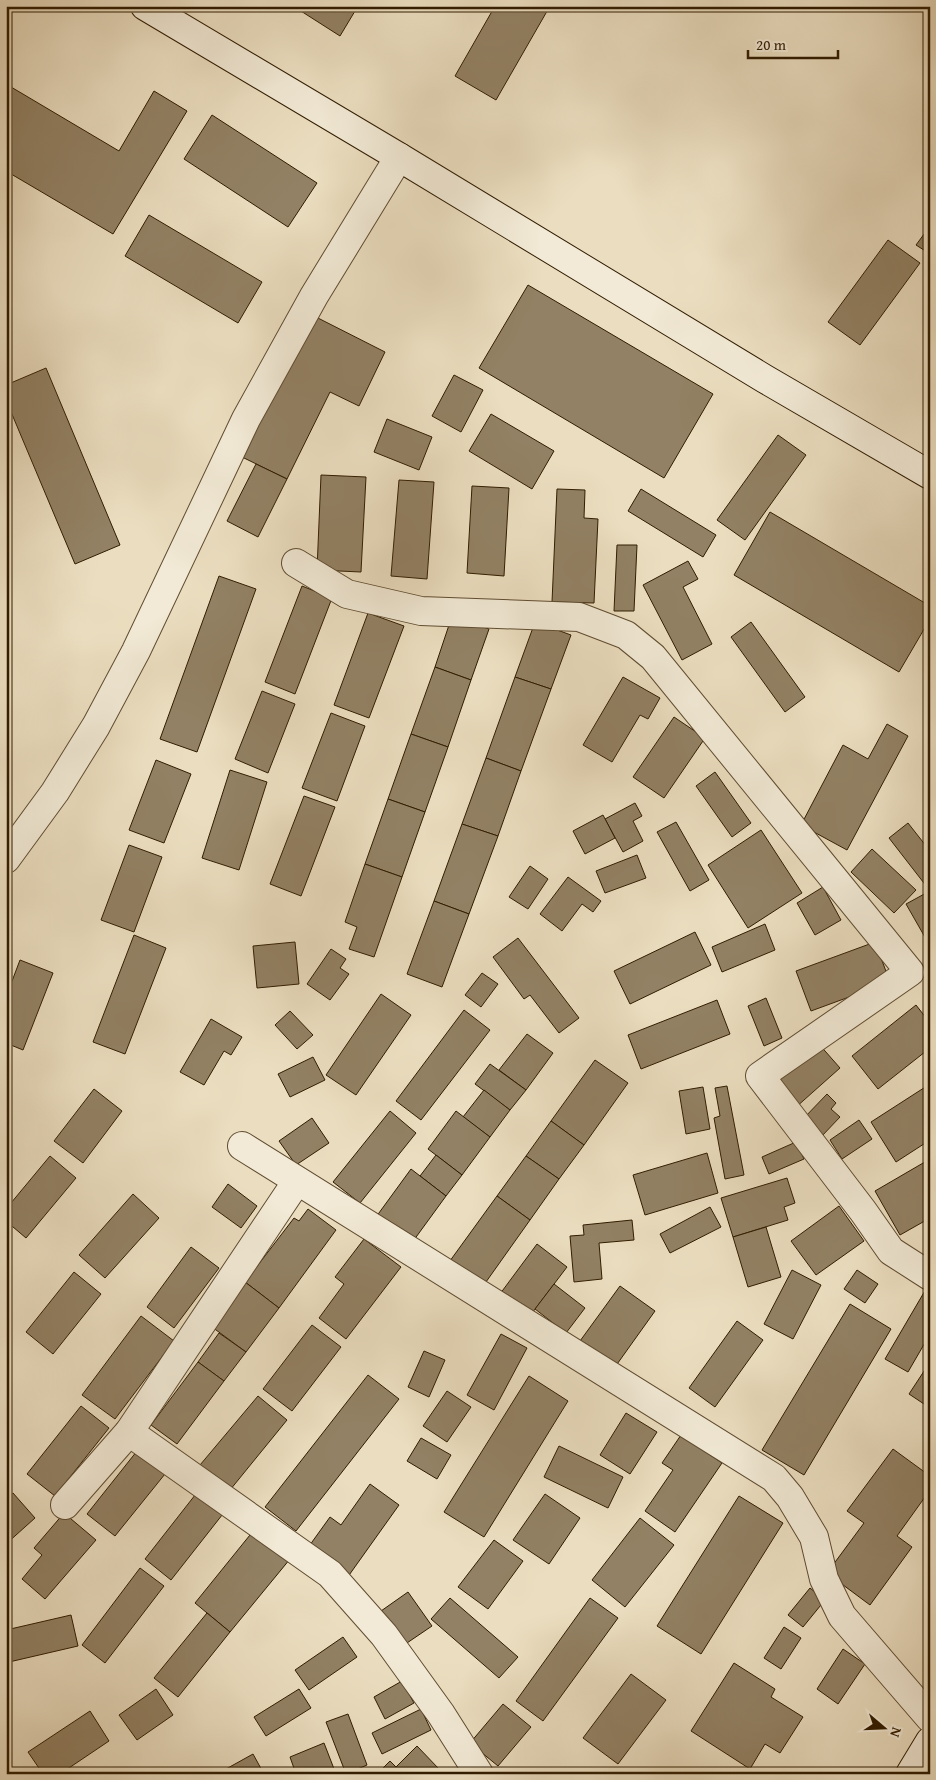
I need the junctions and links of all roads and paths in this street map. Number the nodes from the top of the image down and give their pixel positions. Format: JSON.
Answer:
{"nodes":[{"id":1,"x":144,"y":6,"type":"edge"},
{"id":2,"x":399,"y":157,"type":"junction"},
{"id":3,"x":930,"y":475,"type":"edge"},
{"id":4,"x":296,"y":563,"type":"dead end"},
{"id":5,"x":6,"y":859,"type":"edge"},
{"id":6,"x":242,"y":1146,"type":"dead end"},
{"id":7,"x":297,"y":1181,"type":"junction"},
{"id":8,"x":930,"y":1276,"type":"edge"},
{"id":9,"x":129,"y":1432,"type":"junction"},
{"id":10,"x":65,"y":1504,"type":"dead end"},
{"id":11,"x":930,"y":1718,"type":"edge"},
{"id":12,"x":930,"y":1741,"type":"edge"},
{"id":13,"x":479,"y":1774,"type":"edge"},
{"id":14,"x":910,"y":1774,"type":"edge"}],
"edges":[{"from":1,"to":2,"type":"street"},
{"from":2,"to":3,"type":"street"},
{"from":2,"to":5,"type":"street"},
{"from":4,"to":8,"type":"street"},
{"from":6,"to":7,"type":"street"},
{"from":7,"to":9,"type":"street"},
{"from":7,"to":11,"type":"street"},
{"from":9,"to":10,"type":"street"},
{"from":9,"to":13,"type":"street"},
{"from":12,"to":14,"type":"street"}]}
